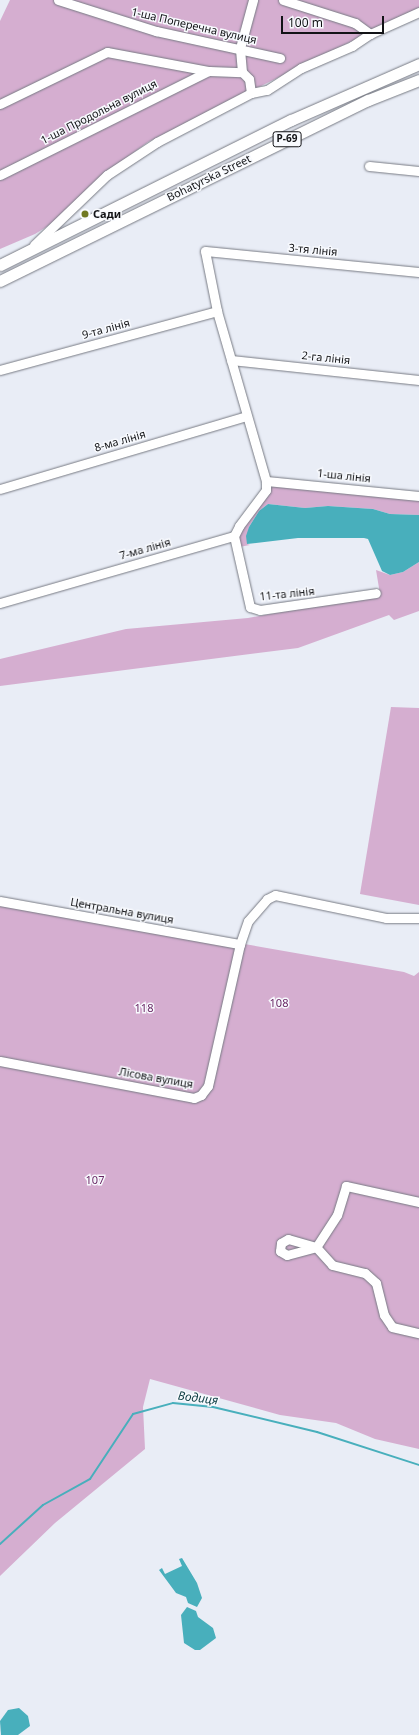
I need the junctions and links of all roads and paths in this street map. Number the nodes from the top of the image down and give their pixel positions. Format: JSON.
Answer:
{"nodes":[{"id":1,"x":58,"y":0,"type":"edge"},
{"id":2,"x":253,"y":0,"type":"edge"},
{"id":3,"x":283,"y":0,"type":"edge"},
{"id":4,"x":419,"y":12,"type":"edge"},
{"id":5,"x":370,"y":34,"type":"junction"},
{"id":6,"x":240,"y":48,"type":"junction"},
{"id":7,"x":280,"y":58,"type":"dead end"},
{"id":8,"x":419,"y":64,"type":"edge"},
{"id":9,"x":209,"y":71,"type":"junction"},
{"id":10,"x":242,"y":72,"type":"junction"},
{"id":11,"x":419,"y":80,"type":"edge"},
{"id":12,"x":251,"y":93,"type":"junction"},
{"id":13,"x":0,"y":104,"type":"edge"},
{"id":14,"x":369,"y":166,"type":"dead end"},
{"id":15,"x":419,"y":171,"type":"edge"},
{"id":16,"x":0,"y":175,"type":"edge"},
{"id":17,"x":27,"y":252,"type":"junction"},
{"id":18,"x":0,"y":265,"type":"edge"},
{"id":19,"x":419,"y":272,"type":"edge"},
{"id":20,"x":0,"y":281,"type":"edge"},
{"id":21,"x":217,"y":311,"type":"junction"},
{"id":22,"x":231,"y":360,"type":"junction"},
{"id":23,"x":0,"y":370,"type":"edge"},
{"id":24,"x":419,"y":380,"type":"edge"},
{"id":25,"x":246,"y":416,"type":"junction"},
{"id":26,"x":266,"y":481,"type":"junction"},
{"id":27,"x":0,"y":489,"type":"edge"},
{"id":28,"x":419,"y":496,"type":"edge"},
{"id":29,"x":234,"y":536,"type":"junction"},
{"id":30,"x":376,"y":593,"type":"dead end"},
{"id":31,"x":0,"y":604,"type":"edge"},
{"id":32,"x":0,"y":901,"type":"edge"},
{"id":33,"x":415,"y":919,"type":"edge"},
{"id":34,"x":240,"y":944,"type":"junction"},
{"id":35,"x":0,"y":1061,"type":"edge"},
{"id":36,"x":419,"y":1202,"type":"edge"},
{"id":37,"x":419,"y":1333,"type":"edge"}],
"edges":[{"from":1,"to":6,"type":"street","name":"1-ша Поперечна вулиця"},
{"from":2,"to":6,"type":"street"},
{"from":3,"to":5,"type":"street"},
{"from":4,"to":5,"type":"street"},
{"from":5,"to":12,"type":"street"},
{"from":6,"to":7,"type":"street","name":"1-ша Поперечна вулиця"},
{"from":6,"to":10,"type":"street"},
{"from":8,"to":17,"type":"main road","name":"Bohatyrska Street","number":"Р-69"},
{"from":9,"to":10,"type":"street"},
{"from":9,"to":13,"type":"street"},
{"from":9,"to":16,"type":"street","name":"1-ша Продольна вулиця"},
{"from":10,"to":12,"type":"street"},
{"from":11,"to":20,"type":"main road","name":"Bohatyrska Street","number":"Р-69"},
{"from":12,"to":17,"type":"street"},
{"from":14,"to":15,"type":"street"},
{"from":17,"to":18,"type":"main road","name":"Bohatyrska Street","number":"Р-69"},
{"from":19,"to":21,"type":"street","name":"3-тя лінія"},
{"from":21,"to":22,"type":"street"},
{"from":21,"to":23,"type":"street","name":"9-та лінія"},
{"from":22,"to":24,"type":"street","name":"2-га лінія"},
{"from":22,"to":25,"type":"street"},
{"from":25,"to":26,"type":"street"},
{"from":25,"to":27,"type":"street","name":"8-ма лінія"},
{"from":26,"to":28,"type":"street","name":"1-ша лінія"},
{"from":26,"to":29,"type":"street"},
{"from":29,"to":30,"type":"street","name":"11-та лінія"},
{"from":29,"to":31,"type":"street","name":"7-ма лінія"},
{"from":32,"to":34,"type":"street","name":"Центральна вулиця"},
{"from":33,"to":34,"type":"street","name":"Лісова вулиця"},
{"from":34,"to":35,"type":"street","name":"Лісова вулиця"},
{"from":36,"to":37,"type":"street"}]}
